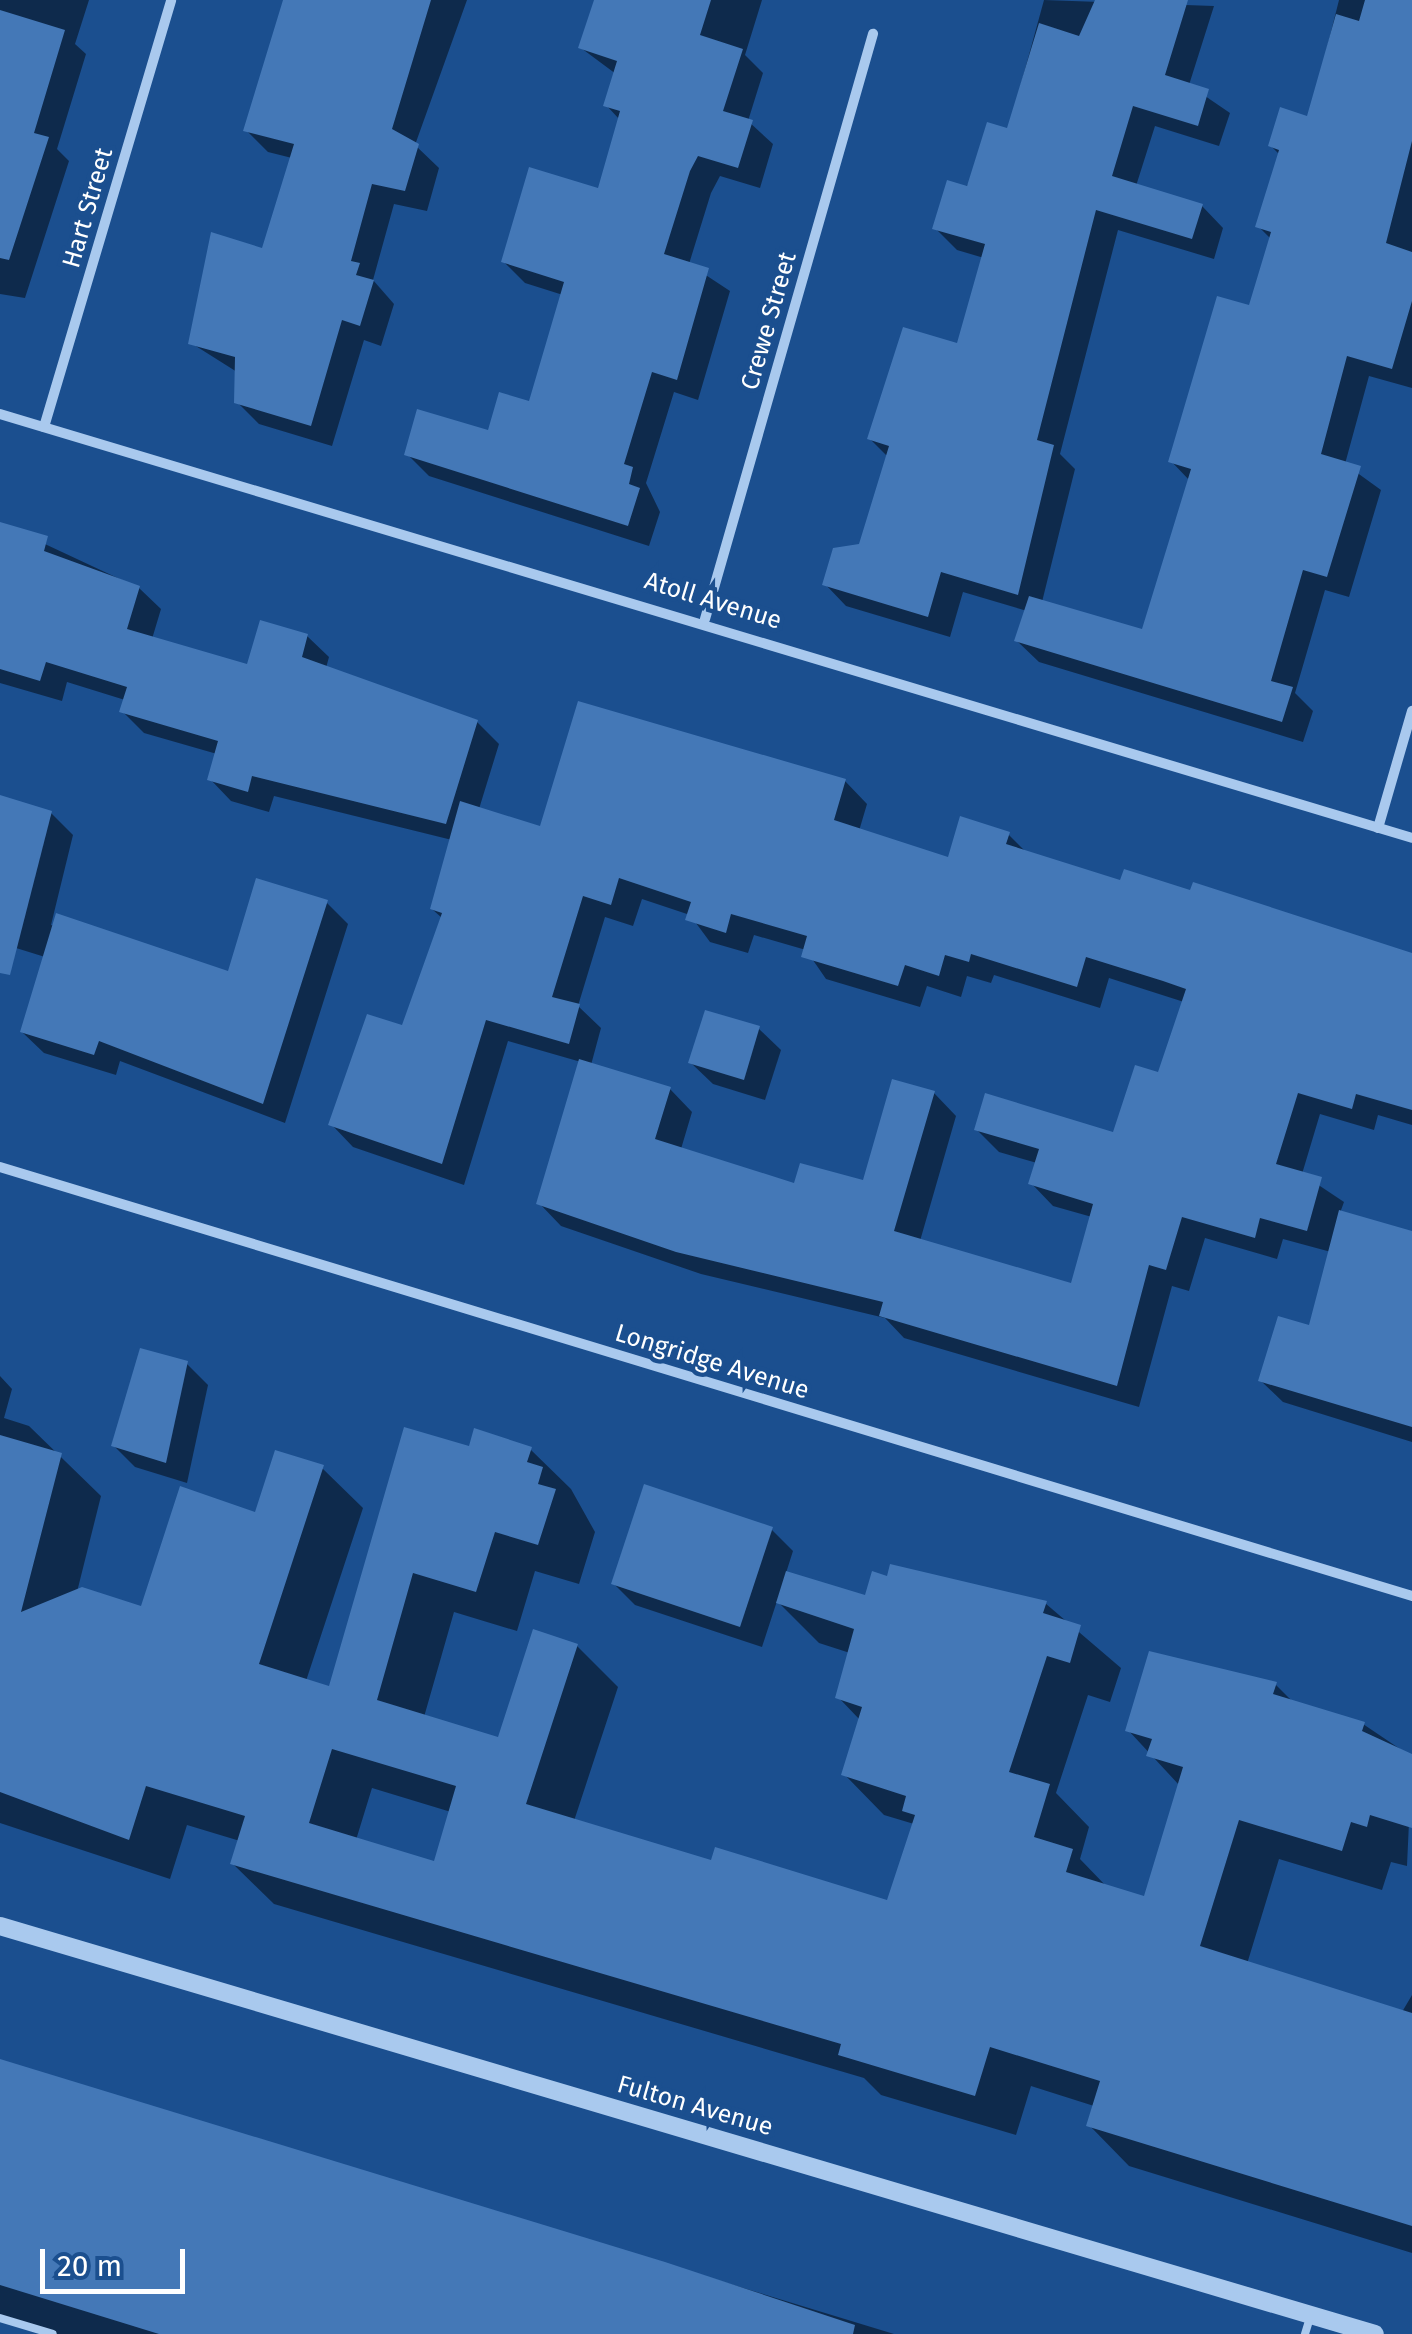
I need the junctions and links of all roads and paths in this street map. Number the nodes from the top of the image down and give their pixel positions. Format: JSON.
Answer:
{"nodes":[{"id":1,"x":170,"y":0,"type":"edge"},
{"id":2,"x":872,"y":34,"type":"dead end"},
{"id":3,"x":0,"y":414,"type":"edge"},
{"id":4,"x":44,"y":427,"type":"junction"},
{"id":5,"x":705,"y":619,"type":"junction"},
{"id":6,"x":1412,"y":712,"type":"edge"},
{"id":7,"x":1378,"y":828,"type":"junction"},
{"id":8,"x":1412,"y":838,"type":"edge"},
{"id":9,"x":0,"y":1167,"type":"edge"},
{"id":10,"x":1412,"y":1596,"type":"edge"},
{"id":11,"x":0,"y":1926,"type":"edge"},
{"id":12,"x":1311,"y":2314,"type":"junction"},
{"id":13,"x":0,"y":2318,"type":"edge"},
{"id":14,"x":53,"y":2334,"type":"edge"},
{"id":15,"x":1305,"y":2334,"type":"edge"},
{"id":16,"x":1375,"y":2334,"type":"edge"}],
"edges":[{"from":1,"to":4,"type":"street","name":"Hart Street"},
{"from":2,"to":5,"type":"street","name":"Crewe Street"},
{"from":3,"to":4,"type":"street","name":"Atoll Avenue"},
{"from":4,"to":5,"type":"street","name":"Atoll Avenue"},
{"from":5,"to":7,"type":"street","name":"Atoll Avenue"},
{"from":6,"to":7,"type":"street"},
{"from":7,"to":8,"type":"street","name":"Atoll Avenue"},
{"from":9,"to":10,"type":"street","name":"Longridge Avenue"},
{"from":11,"to":12,"type":"street","name":"Fulton Avenue"},
{"from":12,"to":15,"type":"lane"},
{"from":12,"to":16,"type":"street","name":"Fulton Avenue"},
{"from":13,"to":14,"type":"lane"}]}
